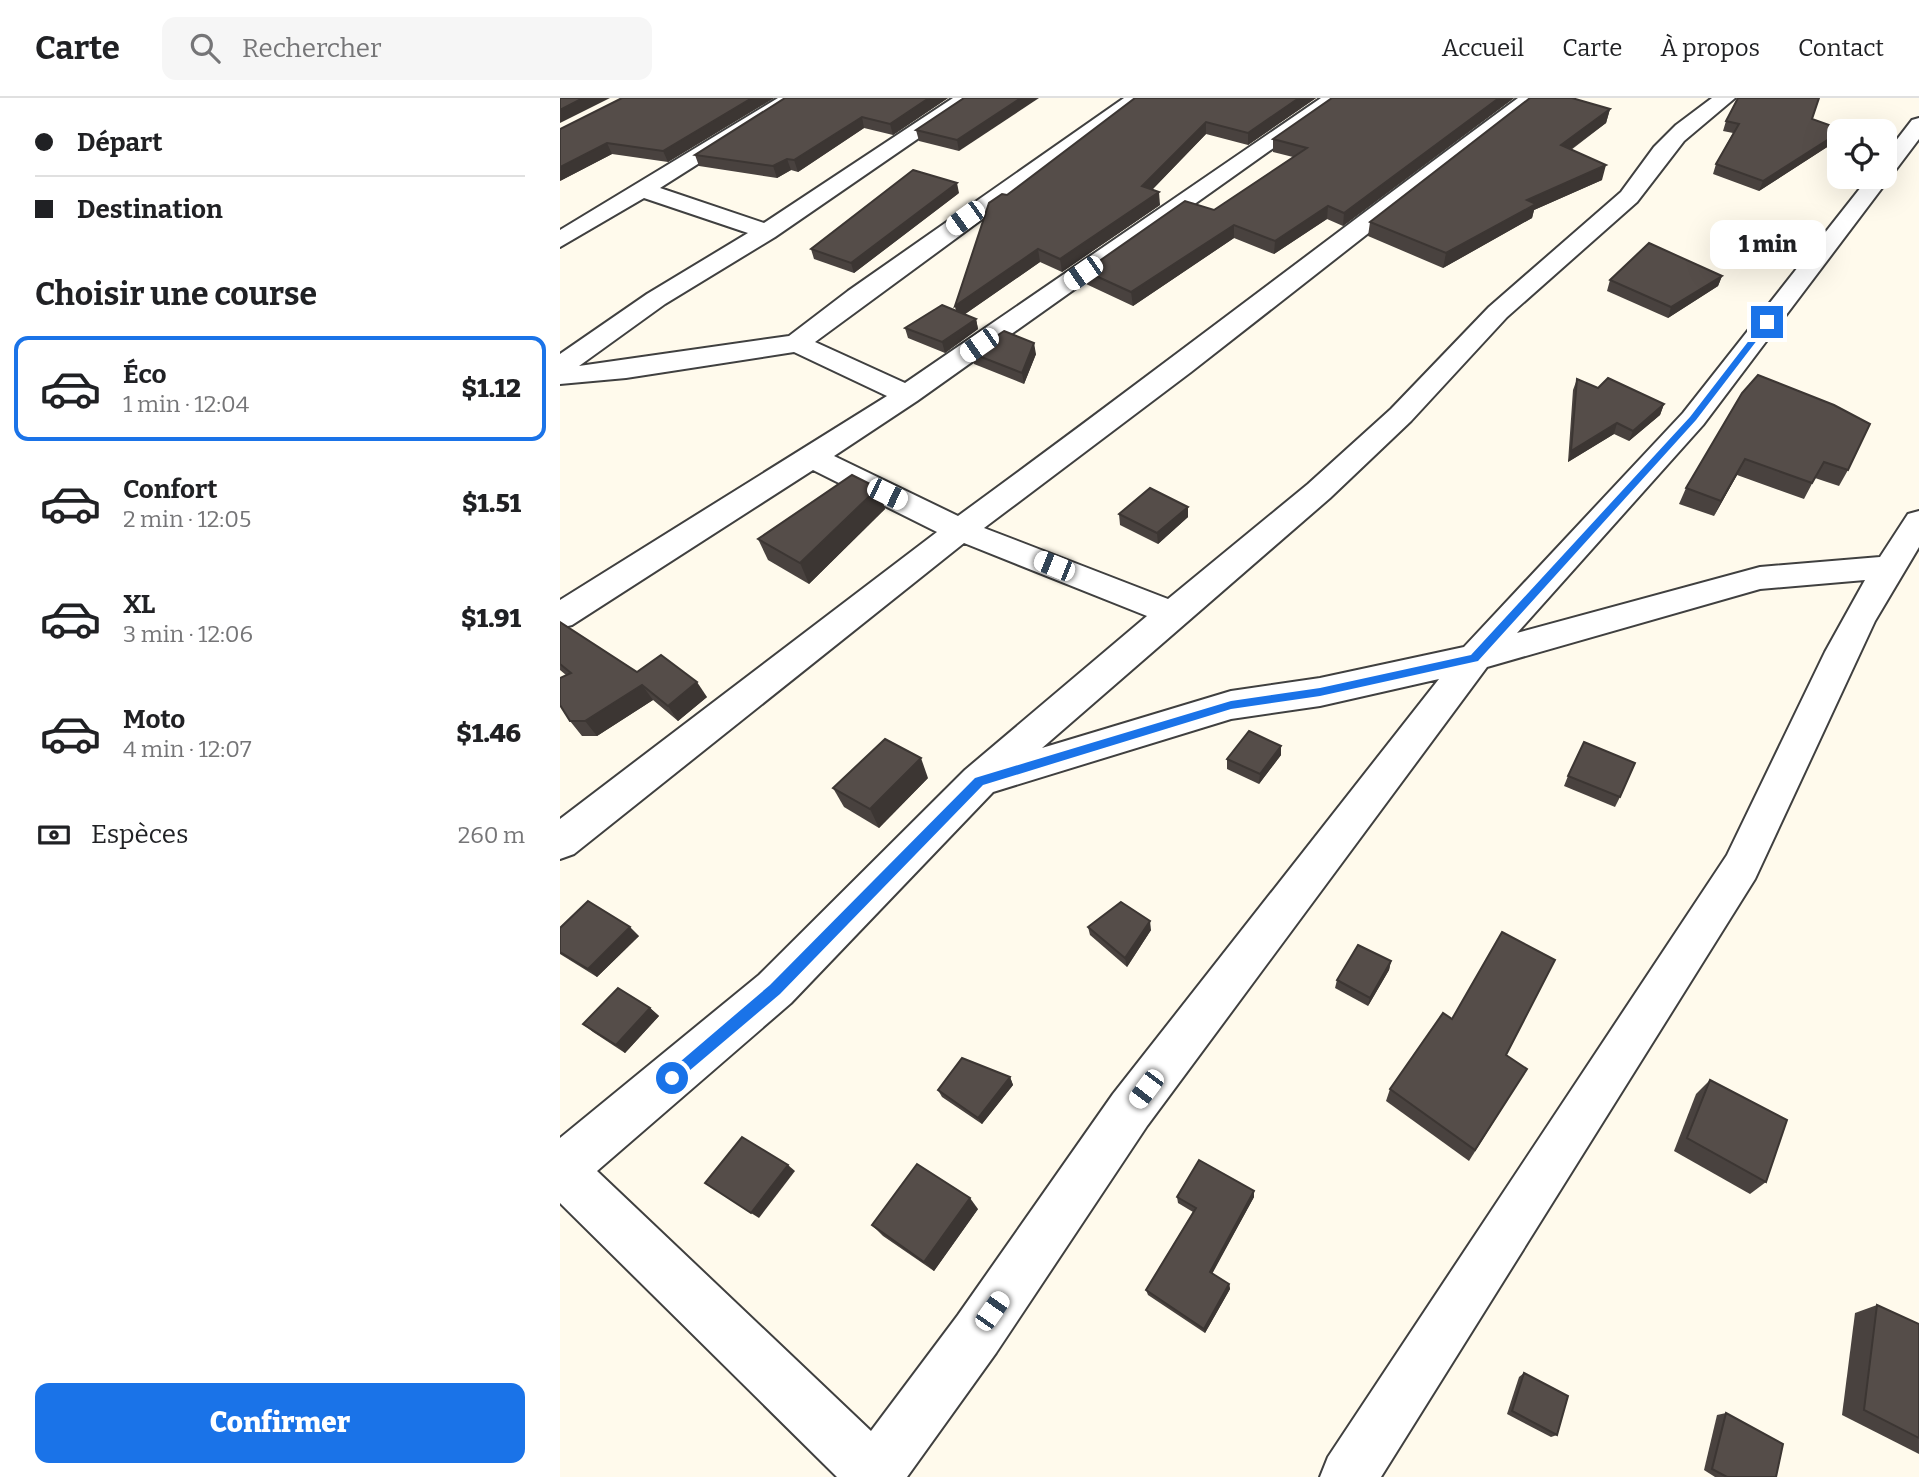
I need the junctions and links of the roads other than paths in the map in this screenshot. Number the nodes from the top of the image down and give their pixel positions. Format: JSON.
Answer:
{"nodes":[{"id":1,"x":793,"y":98,"type":"edge"},
{"id":2,"x":967,"y":98,"type":"edge"},
{"id":3,"x":1137,"y":98,"type":"edge"},
{"id":4,"x":1334,"y":98,"type":"edge"},
{"id":5,"x":1531,"y":98,"type":"edge"},
{"id":6,"x":1725,"y":98,"type":"edge"},
{"id":7,"x":1919,"y":124,"type":"edge"},
{"id":8,"x":1897,"y":154,"type":"edge"},
{"id":9,"x":1871,"y":189,"type":"edge"},
{"id":10,"x":643,"y":190,"type":"junction"},
{"id":11,"x":767,"y":232,"type":"junction"},
{"id":12,"x":560,"y":240,"type":"edge"},
{"id":13,"x":797,"y":343,"type":"junction"},
{"id":14,"x":560,"y":367,"type":"edge"},
{"id":15,"x":560,"y":376,"type":"edge"},
{"id":16,"x":907,"y":395,"type":"junction"},
{"id":17,"x":813,"y":458,"type":"junction"},
{"id":18,"x":1919,"y":521,"type":"edge"},
{"id":19,"x":960,"y":530,"type":"junction"},
{"id":20,"x":1892,"y":567,"type":"junction"},
{"id":21,"x":1174,"y":614,"type":"junction"},
{"id":22,"x":560,"y":616,"type":"edge"},
{"id":23,"x":1475,"y":658,"type":"junction"},
{"id":24,"x":979,"y":781,"type":"junction"},
{"id":25,"x":560,"y":842,"type":"edge"},
{"id":26,"x":560,"y":1167,"type":"edge"},
{"id":27,"x":873,"y":1476,"type":"edge"},
{"id":28,"x":1348,"y":1477,"type":"edge"}],
"edges":[{"from":1,"to":10,"type":"street"},
{"from":2,"to":11,"type":"street"},
{"from":3,"to":13,"type":"street"},
{"from":4,"to":16,"type":"street"},
{"from":5,"to":19,"type":"street"},
{"from":6,"to":21,"type":"street"},
{"from":7,"to":8,"type":"street"},
{"from":9,"to":23,"type":"street"},
{"from":10,"to":11,"type":"street"},
{"from":10,"to":12,"type":"street"},
{"from":11,"to":14,"type":"street"},
{"from":13,"to":15,"type":"street"},
{"from":13,"to":16,"type":"street"},
{"from":16,"to":17,"type":"street"},
{"from":17,"to":19,"type":"street"},
{"from":17,"to":22,"type":"street"},
{"from":18,"to":20,"type":"street"},
{"from":19,"to":21,"type":"street"},
{"from":19,"to":25,"type":"street"},
{"from":20,"to":23,"type":"street"},
{"from":20,"to":28,"type":"street"},
{"from":21,"to":24,"type":"street"},
{"from":23,"to":24,"type":"street"},
{"from":23,"to":27,"type":"street"},
{"from":24,"to":26,"type":"street"},
{"from":26,"to":27,"type":"street"}]}
